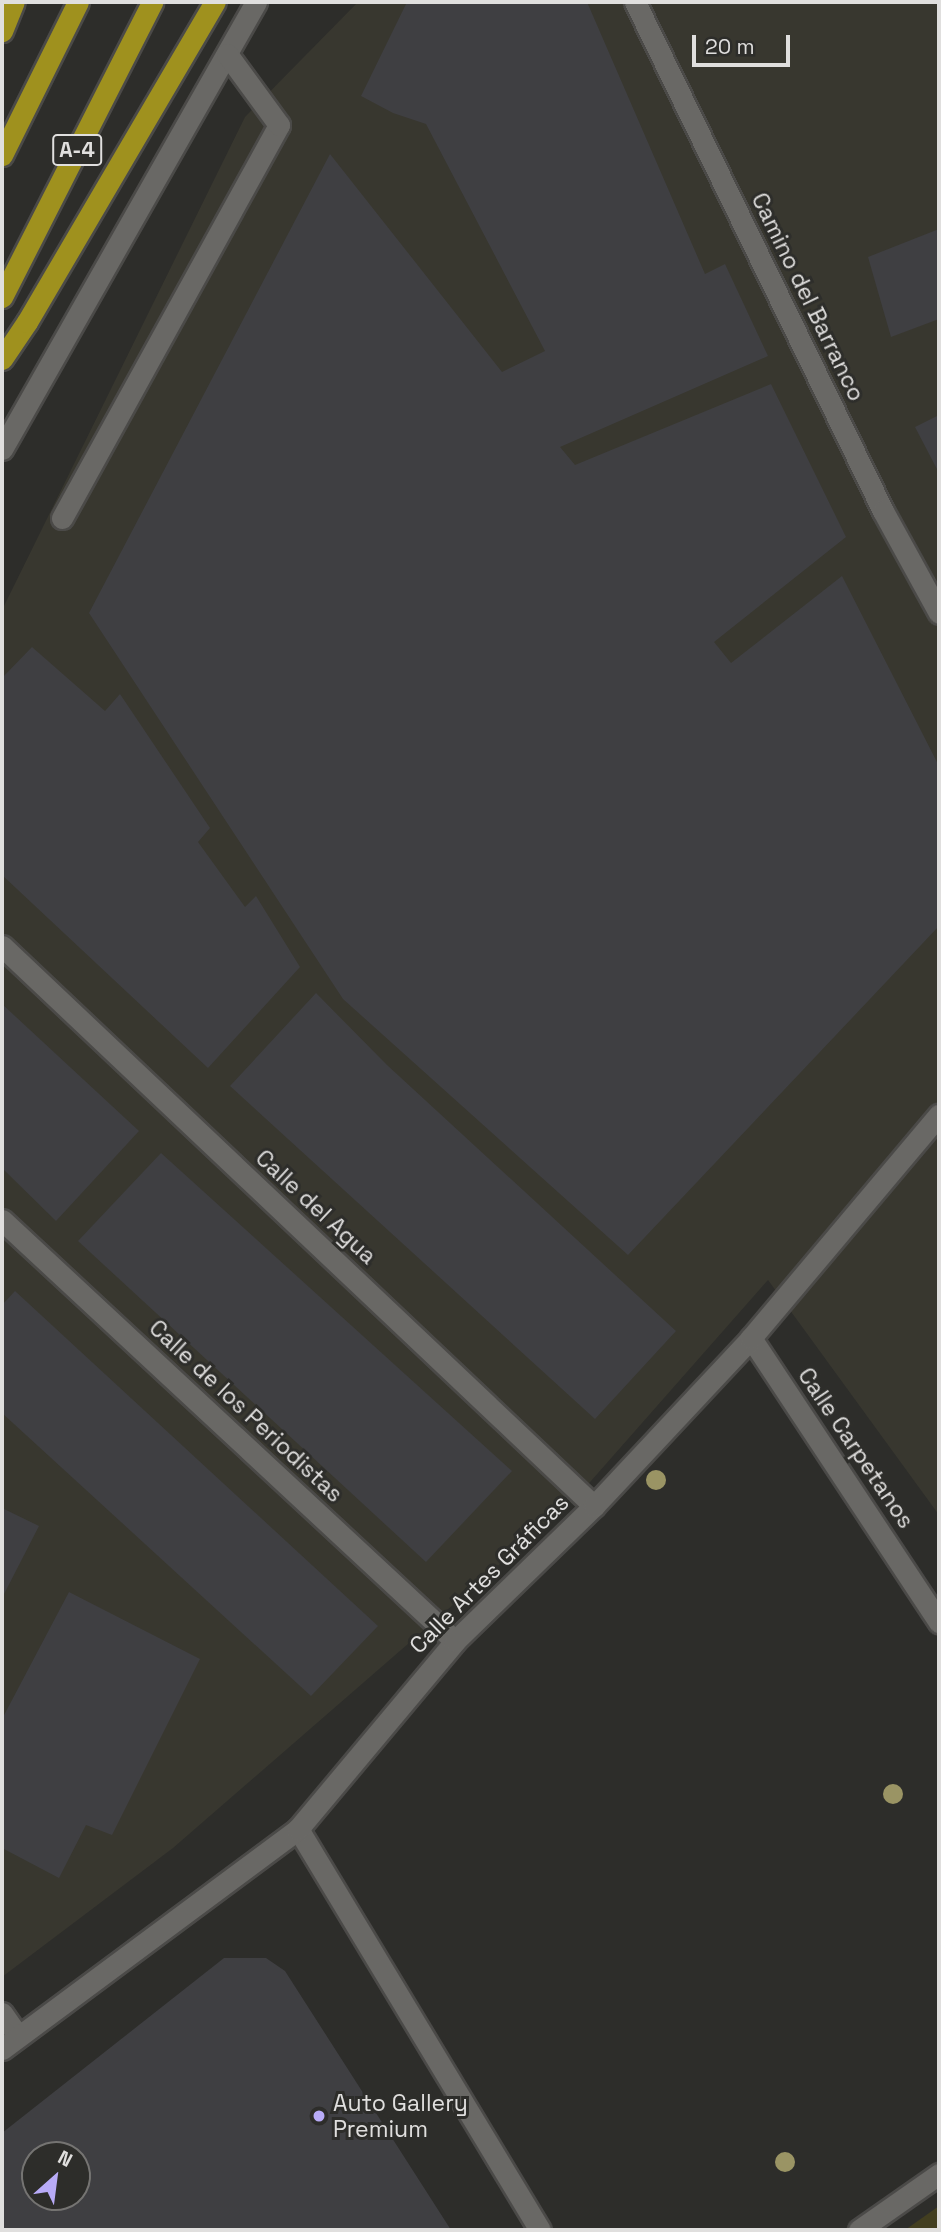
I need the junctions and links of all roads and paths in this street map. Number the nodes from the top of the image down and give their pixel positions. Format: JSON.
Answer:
{"nodes":[{"id":1,"x":14,"y":2,"type":"edge"},
{"id":2,"x":78,"y":2,"type":"edge"},
{"id":3,"x":152,"y":2,"type":"edge"},
{"id":4,"x":215,"y":2,"type":"edge"},
{"id":5,"x":256,"y":2,"type":"edge"},
{"id":6,"x":635,"y":2,"type":"edge"},
{"id":7,"x":2,"y":31,"type":"edge"},
{"id":8,"x":227,"y":54,"type":"junction"},
{"id":9,"x":2,"y":155,"type":"edge"},
{"id":10,"x":2,"y":297,"type":"edge"},
{"id":11,"x":2,"y":359,"type":"edge"},
{"id":12,"x":2,"y":449,"type":"edge"},
{"id":13,"x":62,"y":518,"type":"dead end"},
{"id":14,"x":939,"y":613,"type":"edge"},
{"id":15,"x":2,"y":946,"type":"edge"},
{"id":16,"x":939,"y":1115,"type":"edge"},
{"id":17,"x":2,"y":1220,"type":"edge"},
{"id":18,"x":751,"y":1338,"type":"junction"},
{"id":19,"x":594,"y":1506,"type":"junction"},
{"id":20,"x":939,"y":1622,"type":"edge"},
{"id":21,"x":455,"y":1641,"type":"junction"},
{"id":22,"x":298,"y":1829,"type":"junction"},
{"id":23,"x":2,"y":2013,"type":"edge"},
{"id":24,"x":10,"y":2042,"type":"edge"},
{"id":25,"x":939,"y":2174,"type":"edge"},
{"id":26,"x":540,"y":2230,"type":"edge"},
{"id":27,"x":859,"y":2230,"type":"edge"}],
"edges":[{"from":1,"to":7,"type":"highway"},
{"from":2,"to":9,"type":"highway","number":"A-4"},
{"from":3,"to":10,"type":"highway","number":"A-4"},
{"from":4,"to":11,"type":"highway"},
{"from":5,"to":8,"type":"street"},
{"from":6,"to":14,"type":"street","name":"Camino del Barranco"},
{"from":8,"to":12,"type":"street"},
{"from":8,"to":13,"type":"street"},
{"from":15,"to":19,"type":"street","name":"Calle del Agua"},
{"from":16,"to":18,"type":"street","name":"Calle Artes Gráficas"},
{"from":17,"to":21,"type":"street","name":"Calle de los Periodistas"},
{"from":18,"to":19,"type":"street","name":"Calle Artes Gráficas"},
{"from":18,"to":20,"type":"street","name":"Calle Carpetanos"},
{"from":19,"to":21,"type":"street","name":"Calle Artes Gráficas"},
{"from":21,"to":22,"type":"street","name":"Calle Artes Gráficas"},
{"from":22,"to":24,"type":"street","name":"Calle Artes Gráficas"},
{"from":22,"to":26,"type":"street"},
{"from":23,"to":24,"type":"street"},
{"from":25,"to":27,"type":"street"}]}
